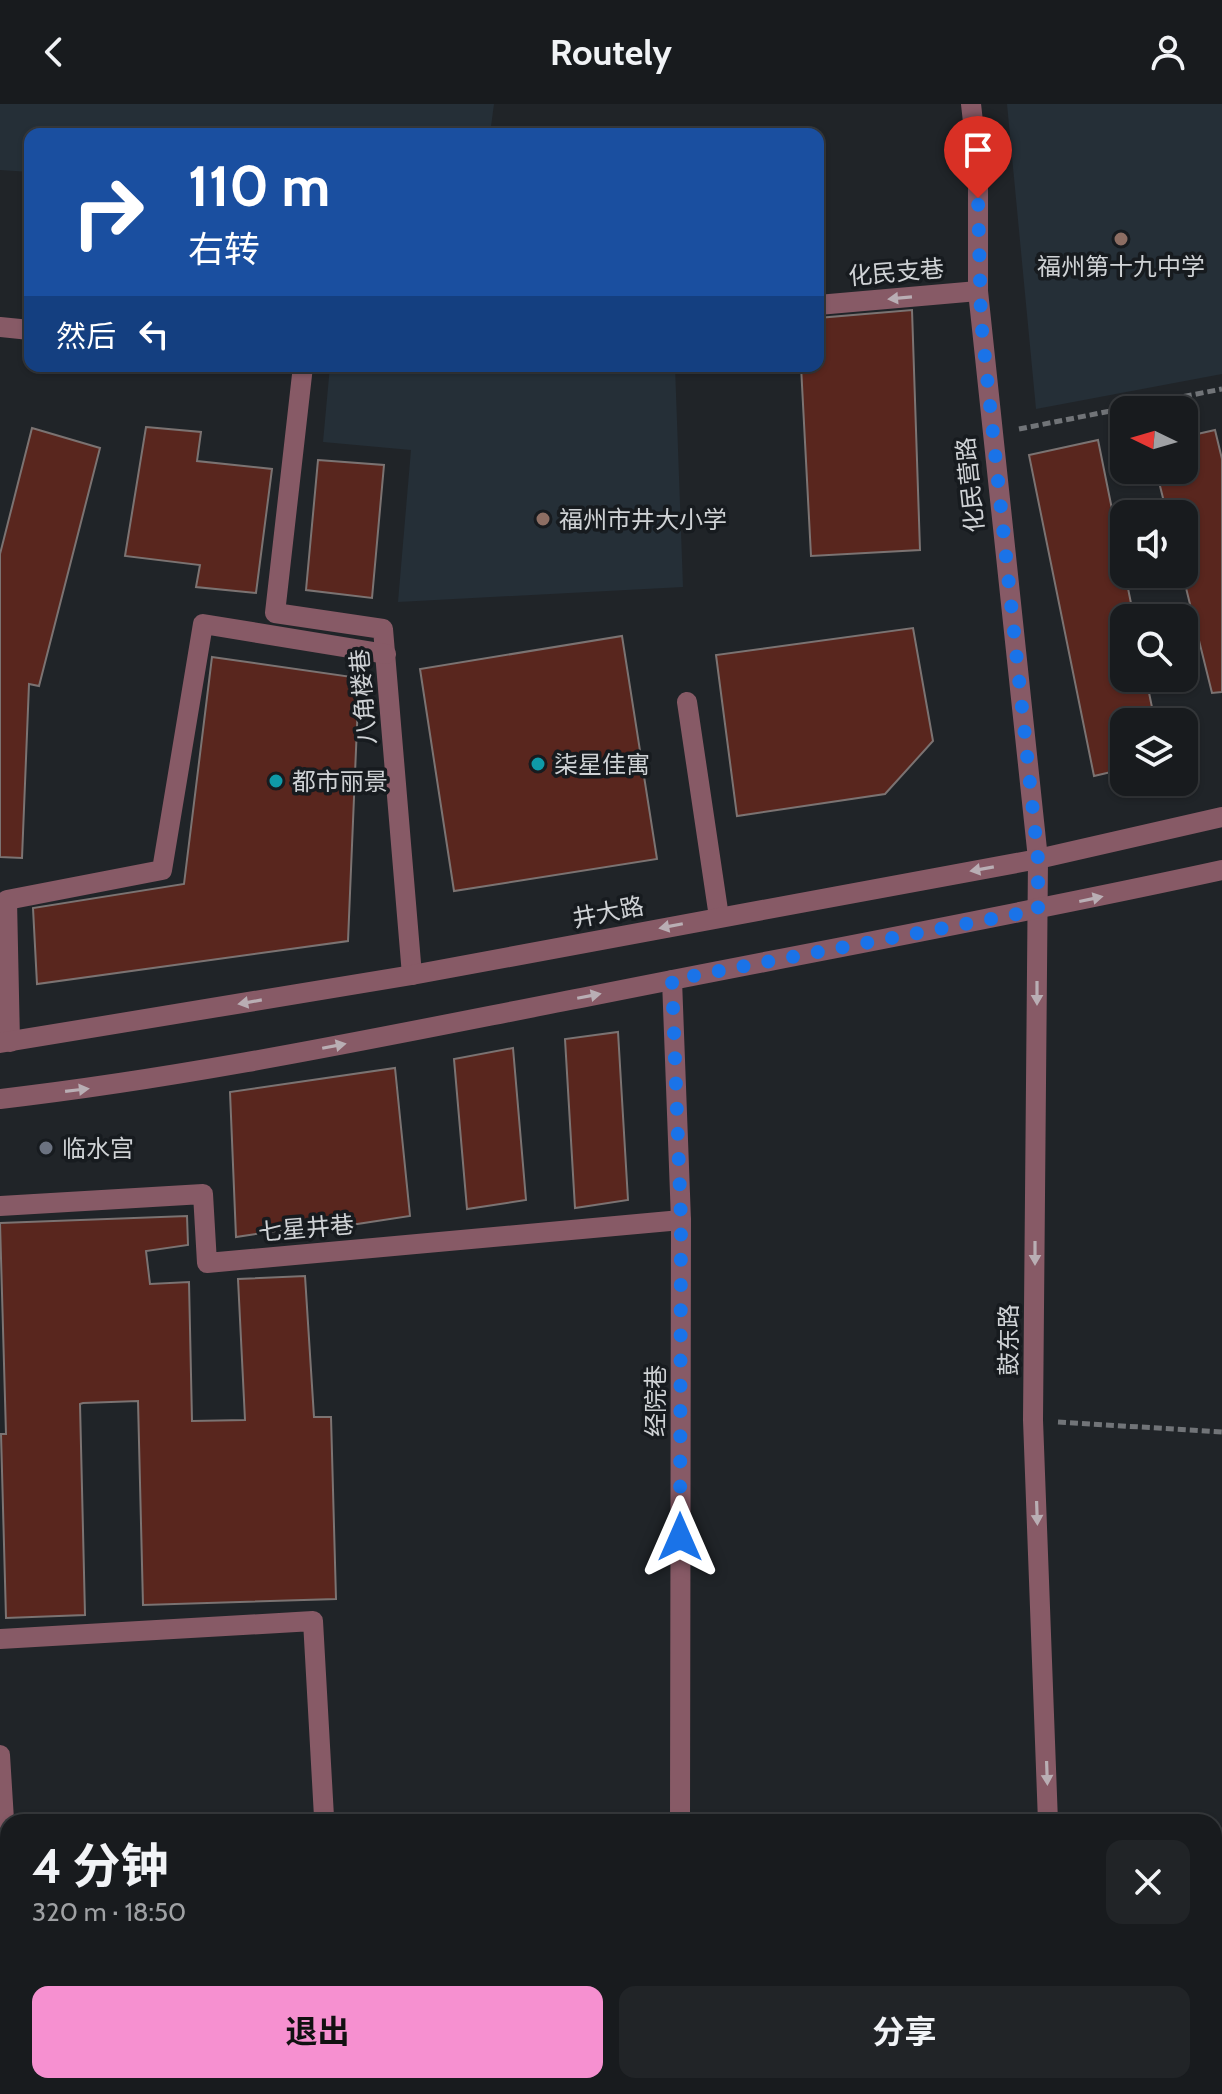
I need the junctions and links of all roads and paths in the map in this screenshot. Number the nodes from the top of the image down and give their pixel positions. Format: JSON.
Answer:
{"nodes":[{"id":1,"x":971,"y":104,"type":"edge"},
{"id":2,"x":978,"y":291,"type":"junction"},
{"id":3,"x":824,"y":304,"type":"edge"},
{"id":4,"x":0,"y":327,"type":"edge"},
{"id":5,"x":24,"y":329,"type":"edge"},
{"id":6,"x":302,"y":372,"type":"edge"},
{"id":7,"x":1222,"y":389,"type":"edge"},
{"id":8,"x":991,"y":435,"type":"junction"},
{"id":9,"x":386,"y":654,"type":"junction"},
{"id":10,"x":687,"y":702,"type":"dead end"},
{"id":11,"x":1222,"y":817,"type":"edge"},
{"id":12,"x":1038,"y":859,"type":"junction"},
{"id":13,"x":1222,"y":870,"type":"edge"},
{"id":14,"x":1038,"y":910,"type":"junction"},
{"id":15,"x":719,"y":917,"type":"junction"},
{"id":16,"x":412,"y":975,"type":"junction"},
{"id":17,"x":672,"y":980,"type":"junction"},
{"id":18,"x":5,"y":1042,"type":"edge"},
{"id":19,"x":0,"y":1099,"type":"edge"},
{"id":20,"x":0,"y":1206,"type":"edge"},
{"id":21,"x":681,"y":1220,"type":"junction"},
{"id":22,"x":1033,"y":1420,"type":"junction"},
{"id":23,"x":1222,"y":1432,"type":"edge"},
{"id":24,"x":0,"y":1639,"type":"edge"},
{"id":25,"x":0,"y":1755,"type":"edge"},
{"id":26,"x":4,"y":1814,"type":"edge"},
{"id":27,"x":324,"y":1814,"type":"edge"},
{"id":28,"x":680,"y":1814,"type":"edge"},
{"id":29,"x":1048,"y":1814,"type":"edge"}],
"edges":[{"from":1,"to":2,"type":"street","name":"化民营路"},
{"from":2,"to":3,"type":"street","name":"化民支巷","one_way":true},
{"from":2,"to":8,"type":"street","name":"化民营路"},
{"from":4,"to":5,"type":"street"},
{"from":6,"to":9,"type":"street","name":"八角楼巷"},
{"from":7,"to":8,"type":"path"},
{"from":8,"to":12,"type":"street","name":"化民营路"},
{"from":9,"to":16,"type":"street","name":"八角楼巷"},
{"from":9,"to":18,"type":"street"},
{"from":10,"to":15,"type":"street"},
{"from":11,"to":12,"type":"street","name":"井大路"},
{"from":12,"to":14,"type":"street","name":"鼓东路"},
{"from":12,"to":15,"type":"street","name":"井大路","one_way":true},
{"from":14,"to":13,"type":"street","one_way":true},
{"from":14,"to":17,"type":"street"},
{"from":14,"to":22,"type":"street","name":"鼓东路","one_way":true},
{"from":15,"to":16,"type":"street","name":"井大路","one_way":true},
{"from":16,"to":18,"type":"street","name":"井大路","one_way":true},
{"from":19,"to":17,"type":"street","one_way":true},
{"from":17,"to":21,"type":"street","name":"经院巷"},
{"from":20,"to":21,"type":"street","name":"七星井巷"},
{"from":21,"to":28,"type":"street","name":"经院巷"},
{"from":22,"to":23,"type":"path"},
{"from":22,"to":29,"type":"street","name":"鼓东路","one_way":true},
{"from":24,"to":27,"type":"street"},
{"from":25,"to":26,"type":"street"}]}
